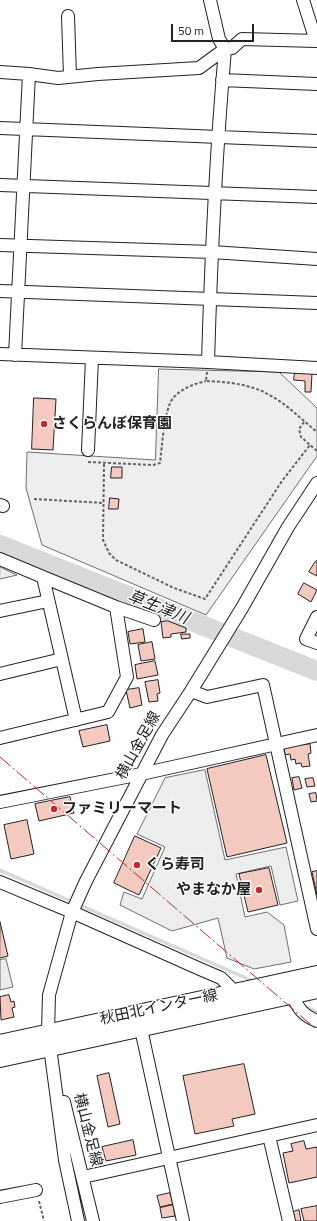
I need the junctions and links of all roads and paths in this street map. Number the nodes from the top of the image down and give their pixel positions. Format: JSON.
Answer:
{"nodes":[{"id":1,"x":210,"y":0,"type":"edge"},
{"id":2,"x":303,"y":0,"type":"edge"},
{"id":3,"x":68,"y":16,"type":"dead end"},
{"id":4,"x":317,"y":41,"type":"edge"},
{"id":5,"x":225,"y":49,"type":"junction"},
{"id":6,"x":0,"y":72,"type":"edge"},
{"id":7,"x":29,"y":74,"type":"junction"},
{"id":8,"x":70,"y":76,"type":"junction"},
{"id":9,"x":222,"y":80,"type":"junction"},
{"id":10,"x":317,"y":84,"type":"edge"},
{"id":11,"x":0,"y":128,"type":"edge"},
{"id":12,"x":26,"y":128,"type":"junction"},
{"id":13,"x":218,"y":137,"type":"junction"},
{"id":14,"x":317,"y":141,"type":"edge"},
{"id":15,"x":0,"y":185,"type":"edge"},
{"id":16,"x":23,"y":186,"type":"junction"},
{"id":17,"x":216,"y":193,"type":"junction"},
{"id":18,"x":317,"y":197,"type":"edge"},
{"id":19,"x":0,"y":244,"type":"edge"},
{"id":20,"x":20,"y":245,"type":"junction"},
{"id":21,"x":212,"y":252,"type":"junction"},
{"id":22,"x":317,"y":258,"type":"edge"},
{"id":23,"x":0,"y":291,"type":"edge"},
{"id":24,"x":18,"y":292,"type":"junction"},
{"id":25,"x":210,"y":299,"type":"junction"},
{"id":26,"x":317,"y":303,"type":"edge"},
{"id":27,"x":0,"y":354,"type":"edge"},
{"id":28,"x":15,"y":355,"type":"junction"},
{"id":29,"x":92,"y":358,"type":"junction"},
{"id":30,"x":208,"y":362,"type":"junction"},
{"id":31,"x":317,"y":368,"type":"edge"},
{"id":32,"x":206,"y":380,"type":"junction"},
{"id":33,"x":304,"y":422,"type":"junction"},
{"id":34,"x":317,"y":432,"type":"edge"},
{"id":35,"x":310,"y":445,"type":"junction"},
{"id":36,"x":88,"y":450,"type":"joint"},
{"id":37,"x":317,"y":451,"type":"edge"},
{"id":38,"x":104,"y":464,"type":"junction"},
{"id":39,"x":317,"y":482,"type":"edge"},
{"id":40,"x":34,"y":499,"type":"dead end"},
{"id":41,"x":104,"y":503,"type":"junction"},
{"id":42,"x":0,"y":559,"type":"edge"},
{"id":43,"x":43,"y":577,"type":"junction"},
{"id":44,"x":48,"y":601,"type":"junction"},
{"id":45,"x":116,"y":607,"type":"junction"},
{"id":46,"x":0,"y":611,"type":"edge"},
{"id":47,"x":317,"y":617,"type":"edge"},
{"id":48,"x":154,"y":620,"type":"dead end"},
{"id":49,"x":317,"y":643,"type":"edge"},
{"id":50,"x":62,"y":659,"type":"junction"},
{"id":51,"x":0,"y":674,"type":"edge"},
{"id":52,"x":192,"y":691,"type":"junction"},
{"id":53,"x":76,"y":720,"type":"junction"},
{"id":54,"x":317,"y":736,"type":"edge"},
{"id":55,"x":0,"y":738,"type":"edge"},
{"id":56,"x":276,"y":744,"type":"junction"},
{"id":57,"x":141,"y":774,"type":"junction"},
{"id":58,"x":0,"y":802,"type":"edge"},
{"id":59,"x":0,"y":882,"type":"edge"},
{"id":60,"x":73,"y":911,"type":"junction"},
{"id":61,"x":317,"y":929,"type":"edge"},
{"id":62,"x":317,"y":974,"type":"edge"},
{"id":63,"x":317,"y":990,"type":"edge"},
{"id":64,"x":235,"y":992,"type":"junction"},
{"id":65,"x":294,"y":998,"type":"junction"},
{"id":66,"x":317,"y":1021,"type":"edge"},
{"id":67,"x":141,"y":1029,"type":"junction"},
{"id":68,"x":48,"y":1032,"type":"junction"},
{"id":69,"x":0,"y":1043,"type":"edge"},
{"id":70,"x":50,"y":1048,"type":"junction"},
{"id":71,"x":0,"y":1059,"type":"edge"},
{"id":72,"x":317,"y":1125,"type":"edge"},
{"id":73,"x":269,"y":1136,"type":"junction"},
{"id":74,"x":170,"y":1158,"type":"junction"},
{"id":75,"x":83,"y":1177,"type":"junction"},
{"id":76,"x":36,"y":1190,"type":"joint"},
{"id":77,"x":0,"y":1196,"type":"edge"},
{"id":78,"x":44,"y":1221,"type":"edge"},
{"id":79,"x":78,"y":1221,"type":"edge"},
{"id":80,"x":93,"y":1221,"type":"edge"},
{"id":81,"x":183,"y":1221,"type":"edge"},
{"id":82,"x":289,"y":1221,"type":"edge"}],
"edges":[{"from":1,"to":5,"type":"street"},
{"from":2,"to":4,"type":"street"},
{"from":3,"to":8,"type":"street"},
{"from":4,"to":5,"type":"street"},
{"from":5,"to":8,"type":"street"},
{"from":5,"to":9,"type":"street"},
{"from":6,"to":7,"type":"street"},
{"from":7,"to":8,"type":"street"},
{"from":7,"to":12,"type":"street"},
{"from":9,"to":10,"type":"street"},
{"from":9,"to":13,"type":"street"},
{"from":11,"to":12,"type":"street"},
{"from":12,"to":13,"type":"street"},
{"from":12,"to":16,"type":"street"},
{"from":13,"to":14,"type":"street"},
{"from":13,"to":17,"type":"street"},
{"from":15,"to":16,"type":"street"},
{"from":16,"to":17,"type":"street"},
{"from":16,"to":20,"type":"street"},
{"from":17,"to":18,"type":"street"},
{"from":17,"to":21,"type":"street"},
{"from":19,"to":20,"type":"street"},
{"from":20,"to":21,"type":"street"},
{"from":20,"to":24,"type":"street"},
{"from":21,"to":22,"type":"street"},
{"from":21,"to":25,"type":"street"},
{"from":23,"to":24,"type":"street"},
{"from":24,"to":25,"type":"street"},
{"from":24,"to":28,"type":"street"},
{"from":25,"to":26,"type":"street"},
{"from":25,"to":30,"type":"street"},
{"from":27,"to":28,"type":"street"},
{"from":28,"to":29,"type":"street"},
{"from":29,"to":30,"type":"street"},
{"from":29,"to":36,"type":"street"},
{"from":30,"to":31,"type":"street"},
{"from":30,"to":32,"type":"path"},
{"from":32,"to":33,"type":"path"},
{"from":32,"to":38,"type":"path"},
{"from":33,"to":34,"type":"path"},
{"from":33,"to":35,"type":"path"},
{"from":35,"to":37,"type":"path"},
{"from":35,"to":41,"type":"path"},
{"from":36,"to":38,"type":"path"},
{"from":38,"to":41,"type":"path"},
{"from":39,"to":52,"type":"street","name":"横山金足線"},
{"from":40,"to":41,"type":"path"},
{"from":42,"to":43,"type":"street"},
{"from":43,"to":44,"type":"street"},
{"from":43,"to":45,"type":"street"},
{"from":44,"to":46,"type":"street"},
{"from":44,"to":50,"type":"street"},
{"from":45,"to":48,"type":"street"},
{"from":45,"to":53,"type":"street"},
{"from":47,"to":49,"type":"street"},
{"from":50,"to":51,"type":"street"},
{"from":50,"to":53,"type":"street"},
{"from":52,"to":56,"type":"street"},
{"from":52,"to":57,"type":"street","name":"横山金足線"},
{"from":53,"to":55,"type":"street"},
{"from":54,"to":56,"type":"street"},
{"from":56,"to":57,"type":"street"},
{"from":56,"to":61,"type":"street"},
{"from":57,"to":58,"type":"street"},
{"from":57,"to":60,"type":"street","name":"横山金足線"},
{"from":59,"to":60,"type":"street"},
{"from":60,"to":64,"type":"street"},
{"from":60,"to":68,"type":"street","name":"横山金足線"},
{"from":62,"to":64,"type":"main road","name":"秋田北インター線"},
{"from":63,"to":65,"type":"main road","name":"秋田北インター線"},
{"from":64,"to":68,"type":"main road","name":"秋田北インター線"},
{"from":65,"to":66,"type":"street"},
{"from":65,"to":67,"type":"main road","name":"秋田北インター線"},
{"from":67,"to":70,"type":"main road","name":"秋田北インター線"},
{"from":67,"to":74,"type":"street"},
{"from":68,"to":69,"type":"main road","name":"秋田北インター線"},
{"from":68,"to":70,"type":"street","name":"横山金足線"},
{"from":70,"to":71,"type":"main road","name":"秋田北インター線"},
{"from":70,"to":75,"type":"street","name":"横山金足線"},
{"from":70,"to":79,"type":"street","name":"横山金足線"},
{"from":72,"to":73,"type":"street"},
{"from":73,"to":74,"type":"street"},
{"from":73,"to":82,"type":"street"},
{"from":74,"to":75,"type":"street"},
{"from":74,"to":81,"type":"street"},
{"from":75,"to":80,"type":"street","name":"横山金足線"},
{"from":76,"to":77,"type":"street"},
{"from":76,"to":78,"type":"path"}]}
